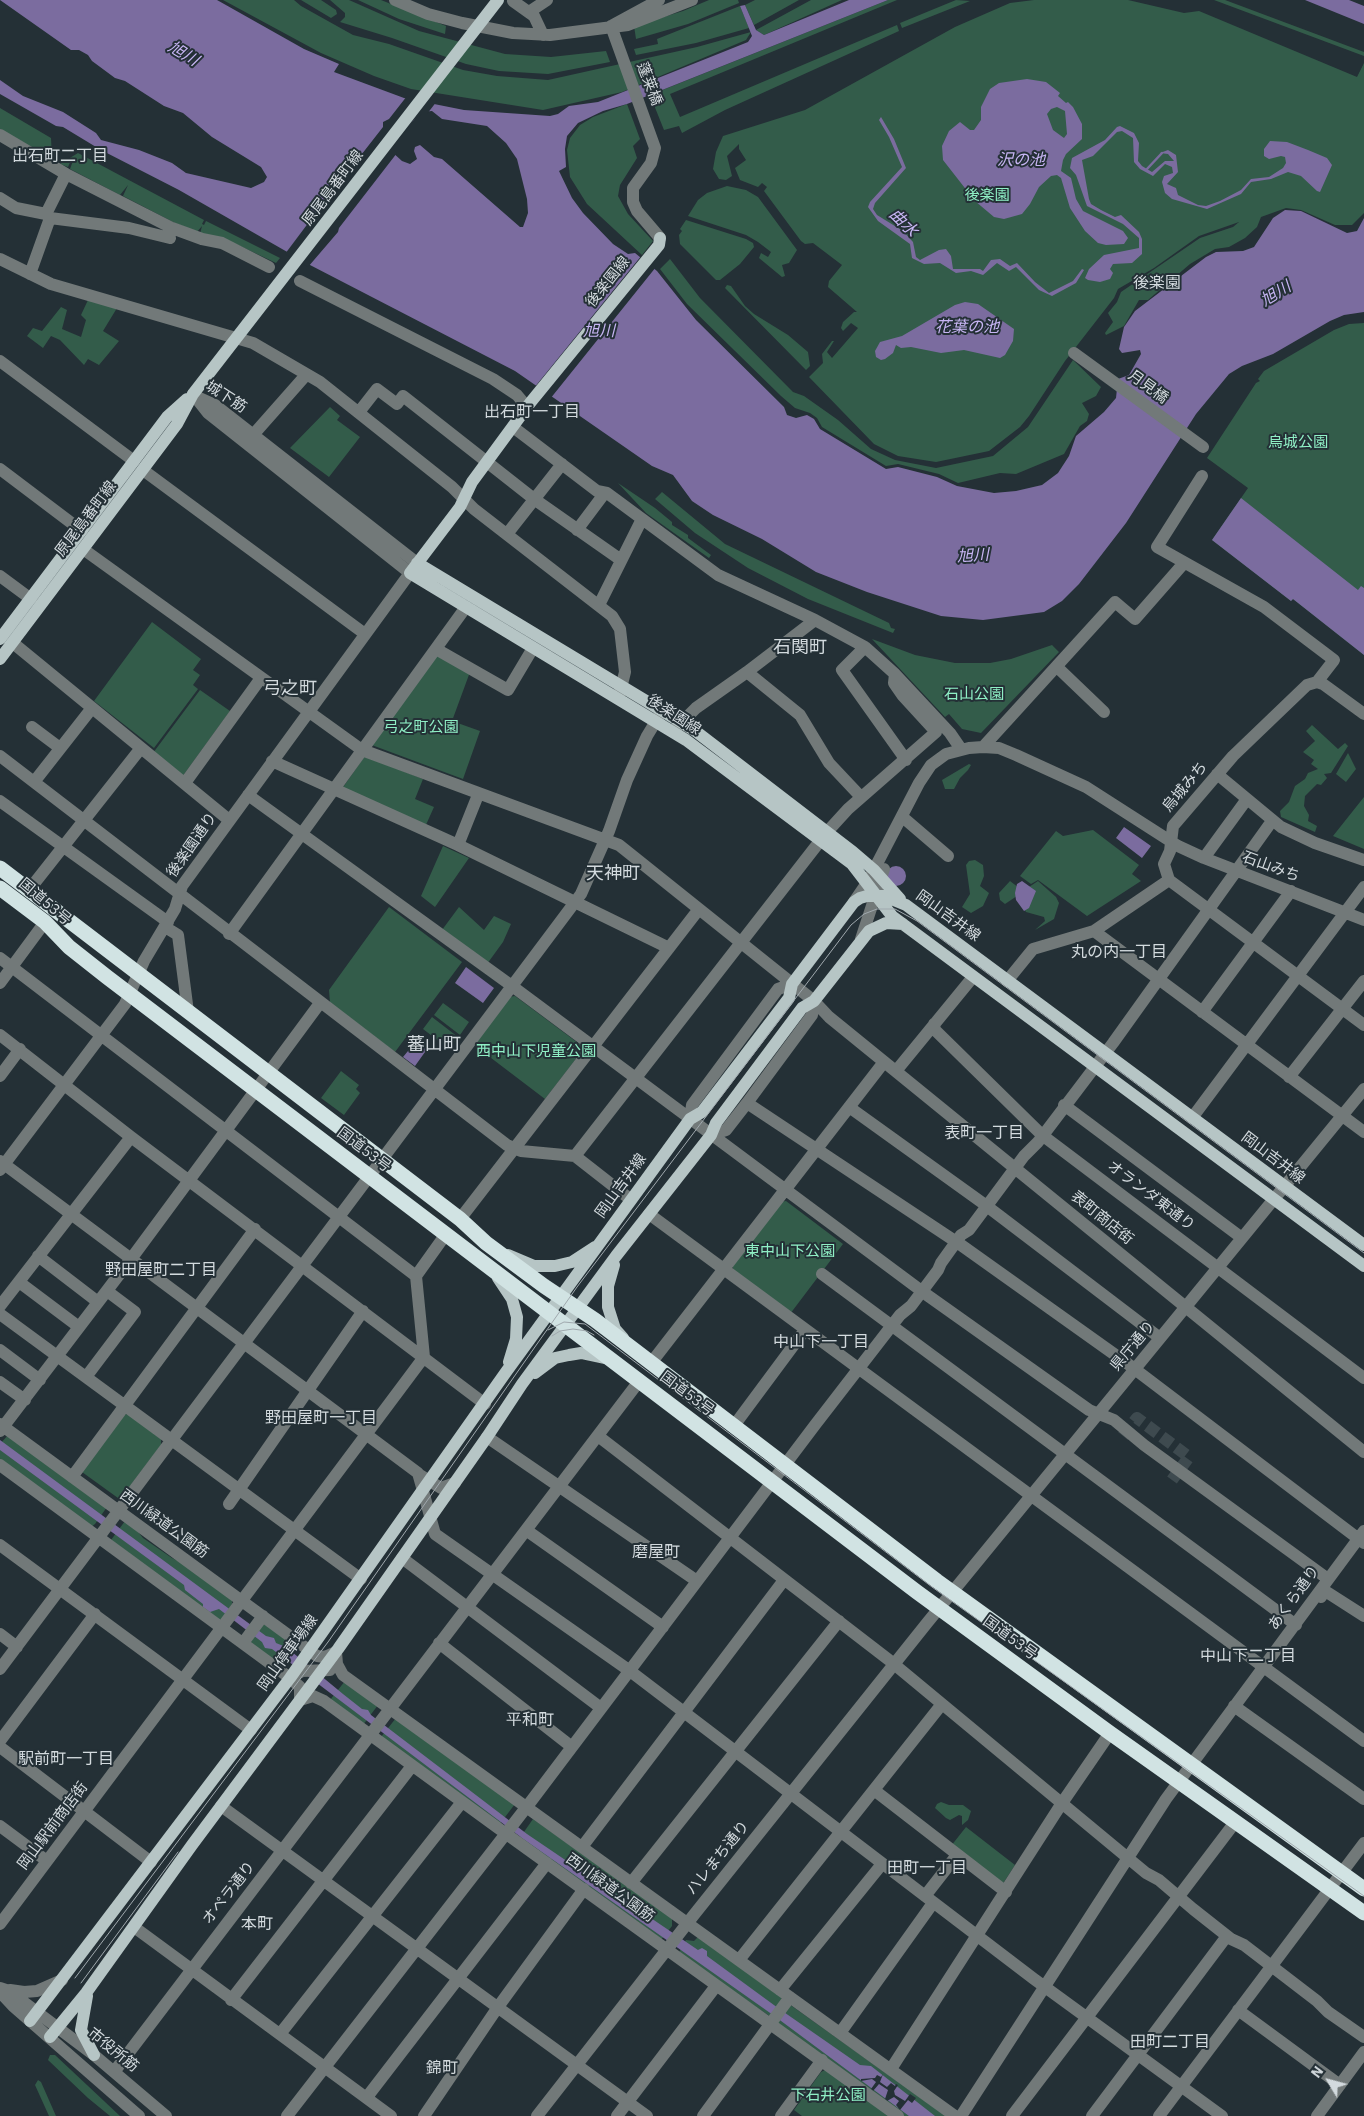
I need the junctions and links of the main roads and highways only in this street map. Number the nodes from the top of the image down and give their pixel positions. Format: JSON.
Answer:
{"nodes":[{"id":1,"x":498,"y":0,"type":"edge"},
{"id":2,"x":659,"y":242,"type":"road end"},
{"id":3,"x":138,"y":465,"type":"junction"},
{"id":4,"x":414,"y":568,"type":"junction"},
{"id":5,"x":0,"y":639,"type":"edge"},
{"id":6,"x":0,"y":659,"type":"edge"},
{"id":7,"x":620,"y":693,"type":"junction"},
{"id":8,"x":0,"y":868,"type":"edge"},
{"id":9,"x":877,"y":874,"type":"road end"},
{"id":10,"x":0,"y":888,"type":"edge"},
{"id":11,"x":875,"y":896,"type":"junction"},
{"id":12,"x":906,"y":905,"type":"junction"},
{"id":13,"x":903,"y":924,"type":"junction"},
{"id":14,"x":1363,"y":1243,"type":"edge"},
{"id":15,"x":598,"y":1245,"type":"junction"},
{"id":16,"x":496,"y":1250,"type":"junction"},
{"id":17,"x":616,"y":1256,"type":"junction"},
{"id":18,"x":486,"y":1264,"type":"junction"},
{"id":19,"x":1364,"y":1266,"type":"edge"},
{"id":20,"x":561,"y":1297,"type":"junction"},
{"id":21,"x":578,"y":1308,"type":"junction"},
{"id":22,"x":550,"y":1312,"type":"junction"},
{"id":23,"x":566,"y":1324,"type":"junction"},
{"id":24,"x":628,"y":1345,"type":"junction"},
{"id":25,"x":616,"y":1362,"type":"junction"},
{"id":26,"x":506,"y":1372,"type":"junction"},
{"id":27,"x":522,"y":1384,"type":"junction"},
{"id":28,"x":1364,"y":1889,"type":"edge"},
{"id":29,"x":1364,"y":1914,"type":"edge"},
{"id":30,"x":89,"y":1989,"type":"junction"},
{"id":31,"x":34,"y":2016,"type":"road end"},
{"id":32,"x":55,"y":2033,"type":"road end"},
{"id":33,"x":94,"y":2055,"type":"road end"}],
"edges":[{"from":1,"to":3,"type":"main road","name":"原尾島番町線"},
{"from":2,"to":4,"type":"main road","name":"後楽園線"},
{"from":3,"to":5,"type":"main road","name":"原尾島番町線"},
{"from":3,"to":6,"type":"main road","name":"原尾島番町線"},
{"from":4,"to":7,"type":"main road","name":"後楽園線"},
{"from":4,"to":7,"type":"main road","name":"後楽園線"},
{"from":7,"to":11,"type":"main road","name":"後楽園線"},
{"from":8,"to":16,"type":"highway","name":"国道53号"},
{"from":9,"to":12,"type":"main road"},
{"from":10,"to":18,"type":"highway","name":"国道53号"},
{"from":11,"to":12,"type":"main road","name":"岡山吉井線"},
{"from":11,"to":13,"type":"main road","name":"後楽園線"},
{"from":11,"to":15,"type":"main road","name":"岡山吉井線"},
{"from":12,"to":14,"type":"main road","name":"岡山吉井線"},
{"from":13,"to":17,"type":"main road"},
{"from":13,"to":19,"type":"main road"},
{"from":15,"to":16,"type":"main road"},
{"from":15,"to":20,"type":"main road","name":"岡山吉井線"},
{"from":16,"to":20,"type":"highway","name":"国道53号"},
{"from":17,"to":21,"type":"main road"},
{"from":17,"to":24,"type":"main road"},
{"from":18,"to":22,"type":"highway","name":"国道53号"},
{"from":18,"to":26,"type":"main road"},
{"from":20,"to":21,"type":"highway","name":"国道53号"},
{"from":20,"to":22,"type":"main road","name":"岡山停車場線"},
{"from":21,"to":23,"type":"main road"},
{"from":21,"to":24,"type":"highway","name":"国道53号"},
{"from":22,"to":23,"type":"highway","name":"国道53号"},
{"from":22,"to":26,"type":"main road","name":"岡山停車場線"},
{"from":23,"to":25,"type":"highway","name":"国道53号"},
{"from":23,"to":27,"type":"main road"},
{"from":24,"to":28,"type":"highway","name":"国道53号"},
{"from":25,"to":27,"type":"main road"},
{"from":25,"to":29,"type":"highway","name":"国道53号"},
{"from":26,"to":31,"type":"main road","name":"岡山停車場線"},
{"from":27,"to":30,"type":"main road"},
{"from":30,"to":32,"type":"main road"},
{"from":30,"to":33,"type":"main road"}]}
